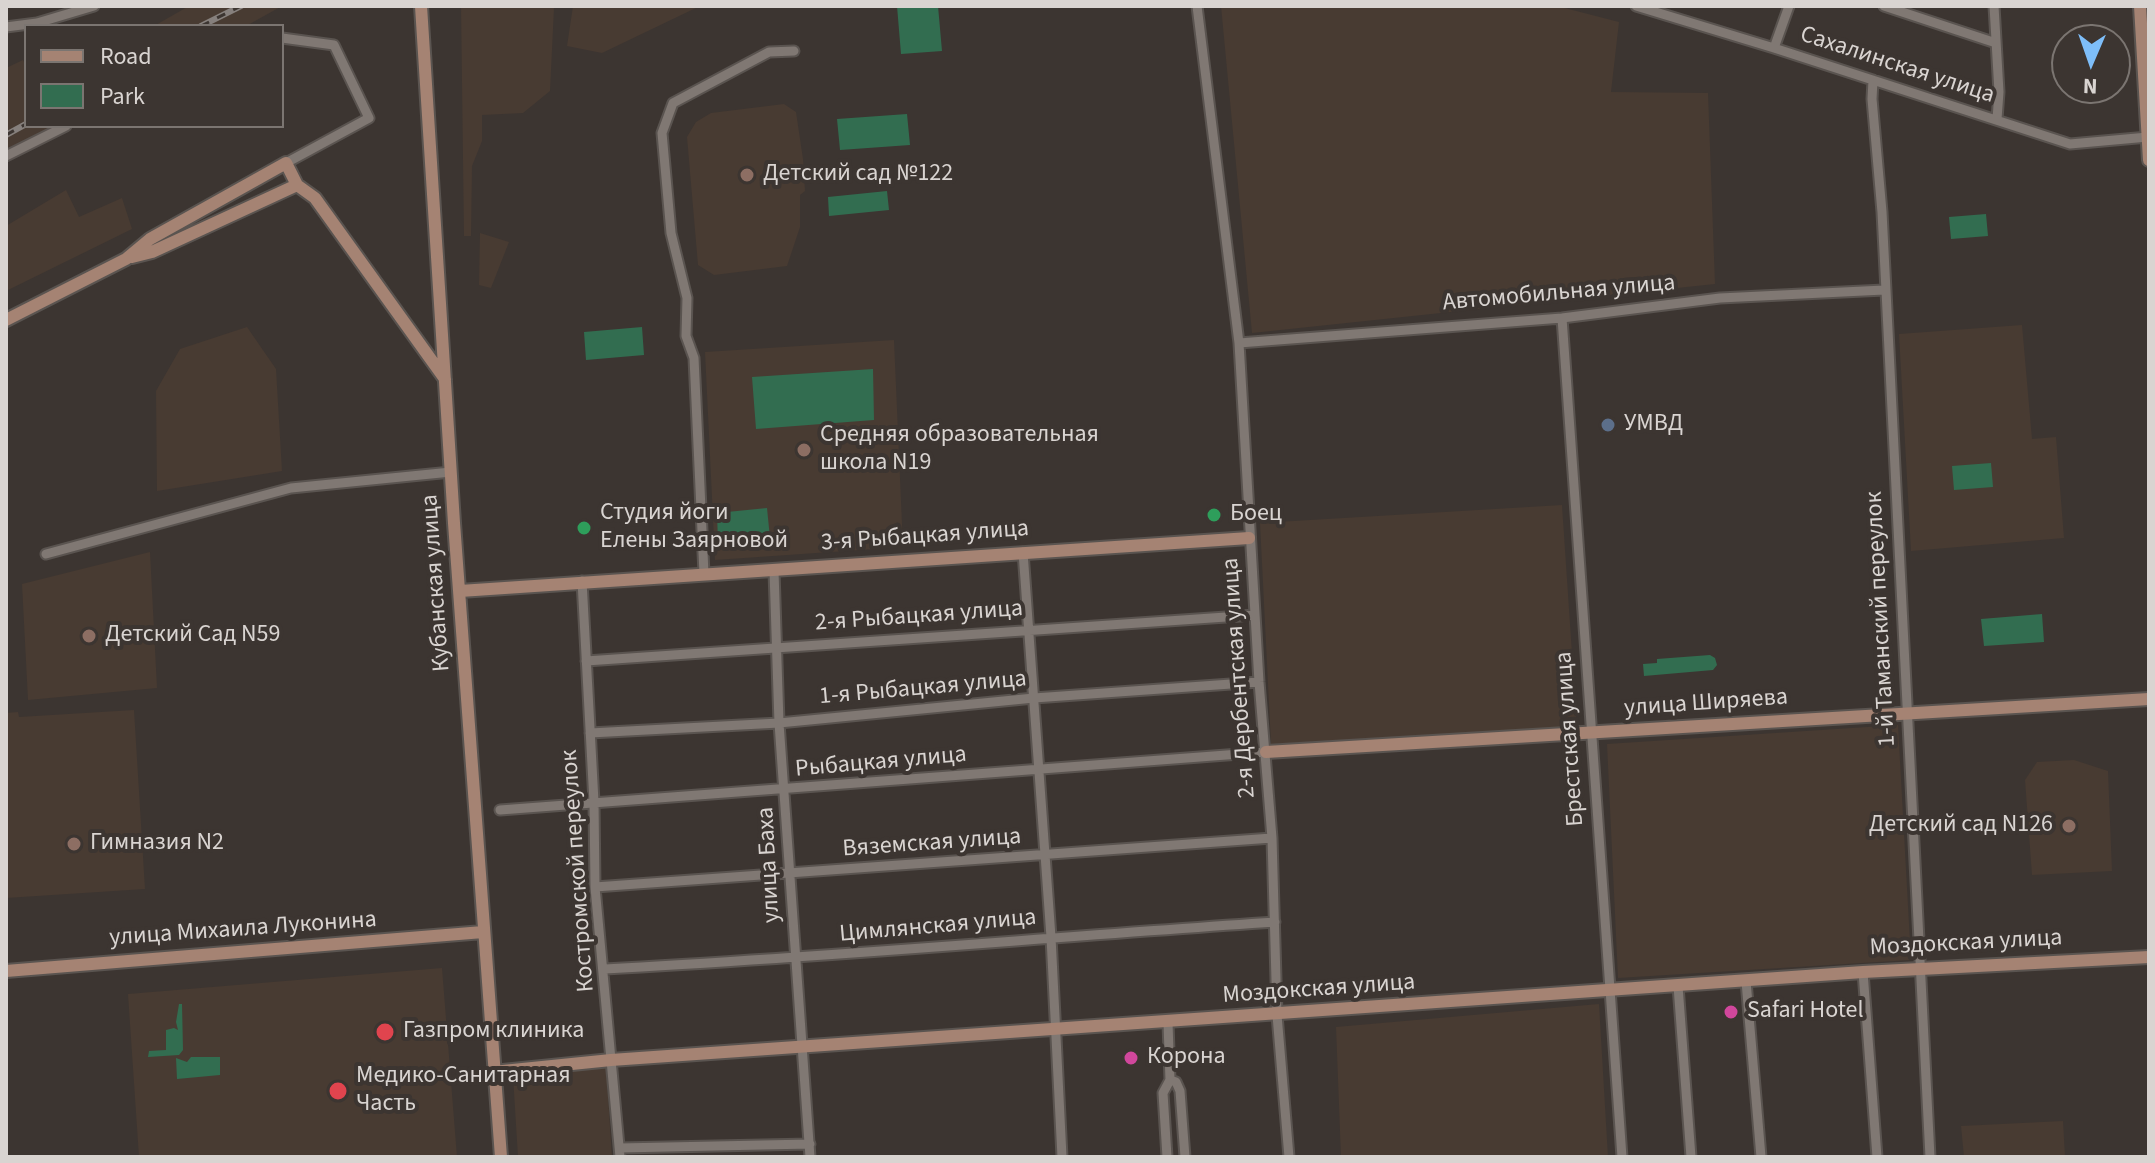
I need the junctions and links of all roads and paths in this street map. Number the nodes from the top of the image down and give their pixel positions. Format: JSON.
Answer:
{"nodes":[{"id":1,"x":94,"y":6,"type":"edge"},
{"id":2,"x":421,"y":6,"type":"edge"},
{"id":3,"x":1197,"y":6,"type":"edge"},
{"id":4,"x":1636,"y":6,"type":"edge"},
{"id":5,"x":1789,"y":6,"type":"edge"},
{"id":6,"x":1884,"y":6,"type":"edge"},
{"id":7,"x":1994,"y":6,"type":"edge"},
{"id":8,"x":2140,"y":6,"type":"edge"},
{"id":9,"x":29,"y":24,"type":"edge"},
{"id":10,"x":284,"y":38,"type":"edge"},
{"id":11,"x":1996,"y":43,"type":"junction"},
{"id":12,"x":1774,"y":48,"type":"junction"},
{"id":13,"x":794,"y":51,"type":"dead end"},
{"id":14,"x":1873,"y":80,"type":"junction"},
{"id":15,"x":1997,"y":119,"type":"junction"},
{"id":16,"x":62,"y":128,"type":"edge"},
{"id":17,"x":2148,"y":137,"type":"edge"},
{"id":18,"x":6,"y":156,"type":"edge"},
{"id":19,"x":2149,"y":160,"type":"edge"},
{"id":20,"x":286,"y":163,"type":"junction"},
{"id":21,"x":297,"y":185,"type":"junction"},
{"id":22,"x":129,"y":257,"type":"junction"},
{"id":23,"x":1884,"y":290,"type":"junction"},
{"id":24,"x":1562,"y":318,"type":"junction"},
{"id":25,"x":6,"y":320,"type":"edge"},
{"id":26,"x":1239,"y":343,"type":"junction"},
{"id":27,"x":447,"y":381,"type":"junction"},
{"id":28,"x":451,"y":472,"type":"junction"},
{"id":29,"x":1249,"y":538,"type":"junction"},
{"id":30,"x":1023,"y":552,"type":"junction"},
{"id":31,"x":46,"y":554,"type":"dead end"},
{"id":32,"x":774,"y":571,"type":"junction"},
{"id":33,"x":704,"y":574,"type":"junction"},
{"id":34,"x":582,"y":581,"type":"junction"},
{"id":35,"x":460,"y":591,"type":"junction"},
{"id":36,"x":1255,"y":615,"type":"junction"},
{"id":37,"x":1029,"y":629,"type":"junction"},
{"id":38,"x":775,"y":648,"type":"junction"},
{"id":39,"x":586,"y":661,"type":"junction"},
{"id":40,"x":1259,"y":682,"type":"junction"},
{"id":41,"x":1034,"y":698,"type":"junction"},
{"id":42,"x":2149,"y":699,"type":"edge"},
{"id":43,"x":1908,"y":712,"type":"junction"},
{"id":44,"x":779,"y":723,"type":"junction"},
{"id":45,"x":590,"y":733,"type":"junction"},
{"id":46,"x":1591,"y":735,"type":"junction"},
{"id":47,"x":1266,"y":752,"type":"junction"},
{"id":48,"x":1039,"y":770,"type":"junction"},
{"id":49,"x":785,"y":791,"type":"junction"},
{"id":50,"x":594,"y":802,"type":"junction"},
{"id":51,"x":500,"y":810,"type":"dead end"},
{"id":52,"x":1272,"y":838,"type":"junction"},
{"id":53,"x":1045,"y":856,"type":"junction"},
{"id":54,"x":789,"y":874,"type":"junction"},
{"id":55,"x":595,"y":887,"type":"junction"},
{"id":56,"x":1275,"y":922,"type":"junction"},
{"id":57,"x":483,"y":932,"type":"junction"},
{"id":58,"x":1051,"y":937,"type":"junction"},
{"id":59,"x":2149,"y":957,"type":"edge"},
{"id":60,"x":796,"y":959,"type":"junction"},
{"id":61,"x":1919,"y":968,"type":"junction"},
{"id":62,"x":605,"y":969,"type":"junction"},
{"id":63,"x":6,"y":971,"type":"edge"},
{"id":64,"x":1863,"y":972,"type":"junction"},
{"id":65,"x":1746,"y":981,"type":"junction"},
{"id":66,"x":1678,"y":986,"type":"junction"},
{"id":67,"x":1609,"y":991,"type":"junction"},
{"id":68,"x":1277,"y":1015,"type":"junction"},
{"id":69,"x":1168,"y":1023,"type":"junction"},
{"id":70,"x":1055,"y":1031,"type":"junction"},
{"id":71,"x":803,"y":1047,"type":"junction"},
{"id":72,"x":611,"y":1060,"type":"junction"},
{"id":73,"x":493,"y":1072,"type":"junction"},
{"id":74,"x":1170,"y":1080,"type":"junction"},
{"id":75,"x":810,"y":1144,"type":"junction"},
{"id":76,"x":620,"y":1153,"type":"edge"},
{"id":77,"x":501,"y":1157,"type":"edge"},
{"id":78,"x":810,"y":1157,"type":"edge"},
{"id":79,"x":1062,"y":1157,"type":"edge"},
{"id":80,"x":1167,"y":1157,"type":"edge"},
{"id":81,"x":1185,"y":1157,"type":"edge"},
{"id":82,"x":1289,"y":1157,"type":"edge"},
{"id":83,"x":1622,"y":1157,"type":"edge"},
{"id":84,"x":1691,"y":1157,"type":"edge"},
{"id":85,"x":1761,"y":1157,"type":"edge"},
{"id":86,"x":1877,"y":1157,"type":"edge"},
{"id":87,"x":1930,"y":1157,"type":"edge"}],
"edges":[{"from":1,"to":9,"type":"street"},
{"from":2,"to":27,"type":"main road","name":"Кубанская улица"},
{"from":3,"to":26,"type":"street","name":"2-я Дербентская улица"},
{"from":4,"to":12,"type":"street","name":"Сахалинская улица"},
{"from":5,"to":12,"type":"street"},
{"from":6,"to":11,"type":"street"},
{"from":7,"to":11,"type":"street"},
{"from":8,"to":17,"type":"main road"},
{"from":10,"to":20,"type":"street"},
{"from":11,"to":15,"type":"street"},
{"from":12,"to":14,"type":"street","name":"Сахалинская улица"},
{"from":13,"to":33,"type":"street"},
{"from":14,"to":15,"type":"street","name":"Сахалинская улица"},
{"from":14,"to":23,"type":"street","name":"1-й Таманский переулок"},
{"from":15,"to":17,"type":"street","name":"Сахалинская улица"},
{"from":16,"to":18,"type":"street"},
{"from":17,"to":19,"type":"main road"},
{"from":20,"to":21,"type":"main road"},
{"from":20,"to":22,"type":"main road"},
{"from":21,"to":22,"type":"main road"},
{"from":21,"to":27,"type":"main road"},
{"from":22,"to":25,"type":"main road"},
{"from":23,"to":24,"type":"street","name":"Автомобильная улица"},
{"from":23,"to":43,"type":"street","name":"1-й Таманский переулок"},
{"from":24,"to":26,"type":"street","name":"Автомобильная улица"},
{"from":24,"to":46,"type":"street","name":"Брестская улица"},
{"from":26,"to":29,"type":"street","name":"2-я Дербентская улица"},
{"from":27,"to":28,"type":"main road","name":"Кубанская улица"},
{"from":28,"to":31,"type":"street"},
{"from":28,"to":35,"type":"main road","name":"Кубанская улица"},
{"from":29,"to":30,"type":"main road","name":"3-я Рыбацкая улица"},
{"from":29,"to":36,"type":"street","name":"2-я Дербентская улица"},
{"from":30,"to":32,"type":"main road","name":"3-я Рыбацкая улица"},
{"from":30,"to":37,"type":"street"},
{"from":32,"to":33,"type":"main road","name":"3-я Рыбацкая улица"},
{"from":32,"to":38,"type":"street","name":"улица Баха"},
{"from":33,"to":34,"type":"main road","name":"3-я Рыбацкая улица"},
{"from":34,"to":35,"type":"main road","name":"3-я Рыбацкая улица"},
{"from":34,"to":39,"type":"street","name":"Костромской переулок"},
{"from":35,"to":57,"type":"main road","name":"Кубанская улица"},
{"from":36,"to":37,"type":"street","name":"2-я Рыбацкая улица"},
{"from":36,"to":40,"type":"street","name":"2-я Дербентская улица"},
{"from":37,"to":38,"type":"street","name":"2-я Рыбацкая улица"},
{"from":37,"to":41,"type":"street"},
{"from":38,"to":39,"type":"street","name":"2-я Рыбацкая улица"},
{"from":38,"to":44,"type":"street","name":"улица Баха"},
{"from":39,"to":45,"type":"street","name":"Костромской переулок"},
{"from":40,"to":41,"type":"street","name":"1-я Рыбацкая улица"},
{"from":40,"to":47,"type":"street","name":"2-я Дербентская улица"},
{"from":41,"to":44,"type":"street","name":"1-я Рыбацкая улица"},
{"from":41,"to":48,"type":"street"},
{"from":42,"to":43,"type":"main road","name":"улица Ширяева"},
{"from":43,"to":46,"type":"main road","name":"улица Ширяева"},
{"from":43,"to":61,"type":"street","name":"1-й Таманский переулок"},
{"from":44,"to":45,"type":"street","name":"1-я Рыбацкая улица"},
{"from":44,"to":49,"type":"street","name":"улица Баха"},
{"from":45,"to":50,"type":"street","name":"Костромской переулок"},
{"from":46,"to":47,"type":"main road","name":"улица Ширяева"},
{"from":46,"to":67,"type":"street","name":"Брестская улица"},
{"from":47,"to":48,"type":"street","name":"Рыбацкая улица"},
{"from":47,"to":52,"type":"street","name":"2-я Дербентская улица"},
{"from":48,"to":49,"type":"street","name":"Рыбацкая улица"},
{"from":48,"to":53,"type":"street"},
{"from":49,"to":50,"type":"street","name":"Рыбацкая улица"},
{"from":49,"to":54,"type":"street","name":"улица Баха"},
{"from":50,"to":51,"type":"street","name":"Рыбацкая улица"},
{"from":50,"to":55,"type":"street","name":"Костромской переулок"},
{"from":52,"to":53,"type":"street","name":"Вяземская улица"},
{"from":52,"to":56,"type":"street","name":"2-я Дербентская улица"},
{"from":53,"to":54,"type":"street","name":"Вяземская улица"},
{"from":53,"to":58,"type":"street"},
{"from":54,"to":55,"type":"street","name":"Вяземская улица"},
{"from":54,"to":60,"type":"street","name":"улица Баха"},
{"from":55,"to":62,"type":"street","name":"Костромской переулок"},
{"from":56,"to":58,"type":"street","name":"Цимлянская улица"},
{"from":56,"to":68,"type":"street","name":"2-я Дербентская улица"},
{"from":57,"to":63,"type":"main road","name":"улица Михаила Луконина"},
{"from":57,"to":73,"type":"main road","name":"Кубанская улица"},
{"from":58,"to":60,"type":"street","name":"Цимлянская улица"},
{"from":58,"to":70,"type":"street"},
{"from":59,"to":61,"type":"main road","name":"Моздокская улица"},
{"from":60,"to":62,"type":"street","name":"Цимлянская улица"},
{"from":60,"to":71,"type":"street","name":"улица Баха"},
{"from":61,"to":64,"type":"main road","name":"Моздокская улица"},
{"from":61,"to":87,"type":"street","name":"1-й Таманский переулок"},
{"from":62,"to":72,"type":"street","name":"Костромской переулок"},
{"from":64,"to":65,"type":"main road","name":"Моздокская улица"},
{"from":64,"to":86,"type":"street"},
{"from":65,"to":66,"type":"main road","name":"Моздокская улица"},
{"from":65,"to":85,"type":"street"},
{"from":66,"to":67,"type":"main road","name":"Моздокская улица"},
{"from":66,"to":84,"type":"street"},
{"from":67,"to":68,"type":"main road","name":"Моздокская улица"},
{"from":67,"to":83,"type":"street","name":"Брестская улица"},
{"from":68,"to":69,"type":"main road","name":"Моздокская улица"},
{"from":68,"to":82,"type":"street","name":"2-я Дербентская улица"},
{"from":69,"to":70,"type":"main road","name":"Моздокская улица"},
{"from":69,"to":74,"type":"street"},
{"from":70,"to":71,"type":"main road","name":"Моздокская улица"},
{"from":70,"to":79,"type":"street"},
{"from":71,"to":72,"type":"main road","name":"Моздокская улица"},
{"from":71,"to":75,"type":"street","name":"улица Баха"},
{"from":72,"to":73,"type":"main road","name":"Моздокская улица"},
{"from":72,"to":76,"type":"street","name":"Костромской переулок"},
{"from":73,"to":77,"type":"main road","name":"Кубанская улица"},
{"from":74,"to":80,"type":"street"},
{"from":74,"to":81,"type":"street"},
{"from":75,"to":76,"type":"street"},
{"from":75,"to":78,"type":"street","name":"улица Баха"}]}
